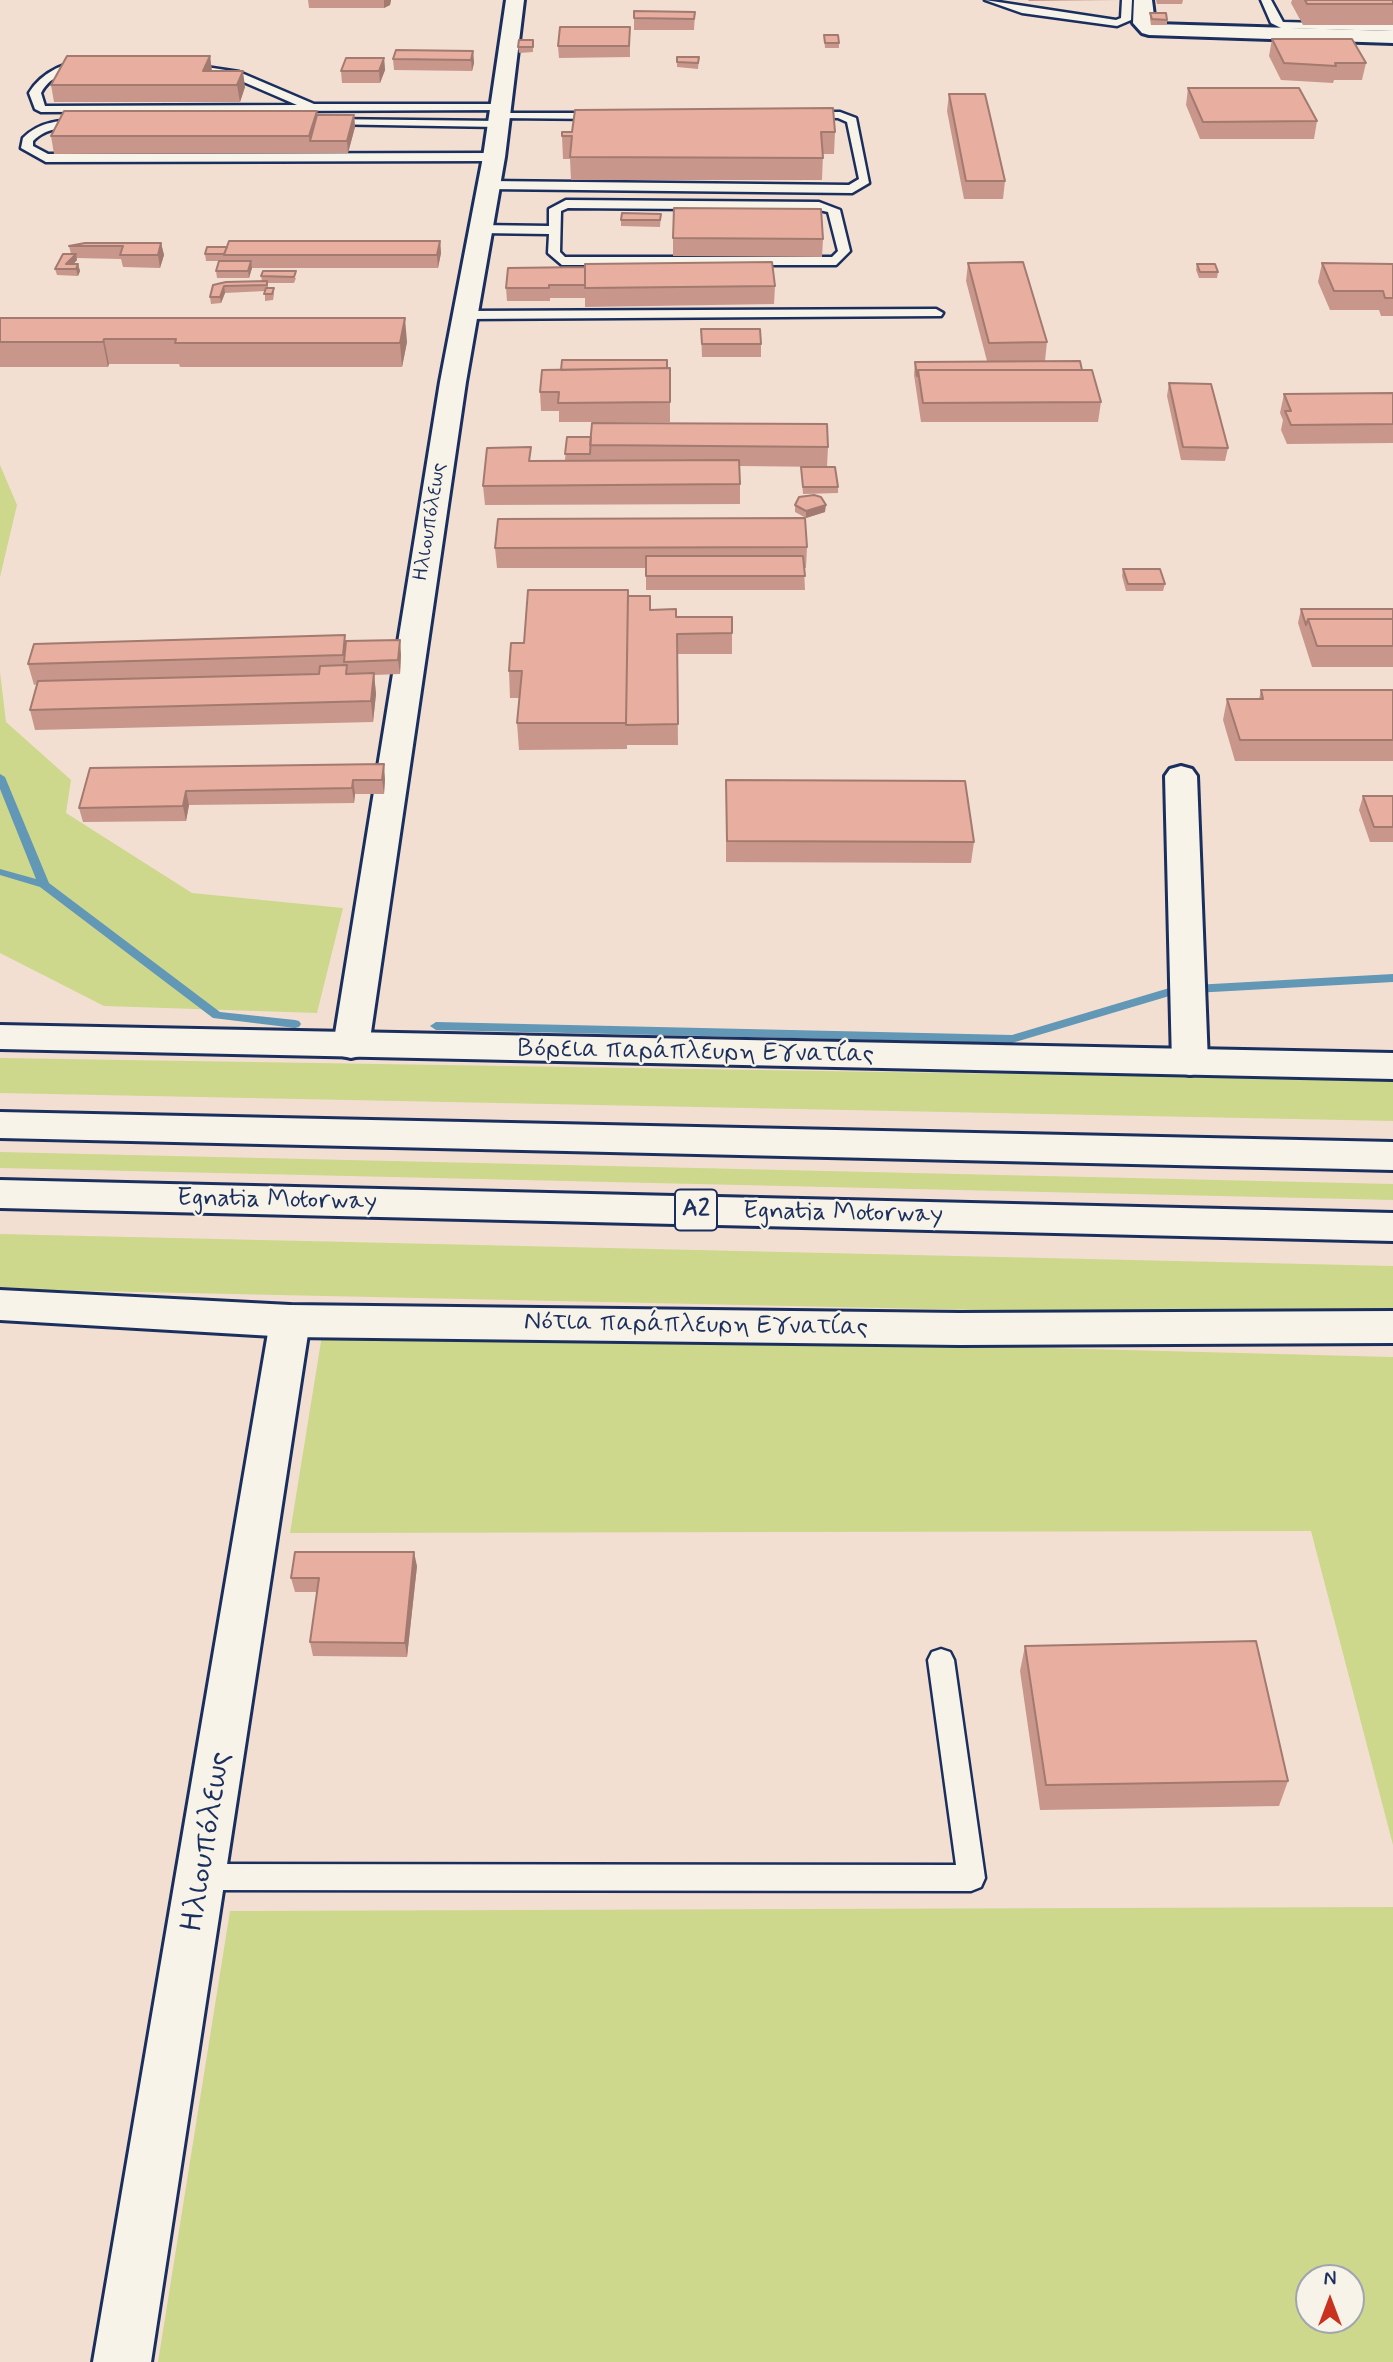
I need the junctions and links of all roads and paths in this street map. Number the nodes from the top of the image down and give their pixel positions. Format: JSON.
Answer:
{"nodes":[{"id":1,"x":515,"y":0,"type":"edge"},
{"id":2,"x":990,"y":0,"type":"edge"},
{"id":3,"x":1127,"y":0,"type":"edge"},
{"id":4,"x":1143,"y":0,"type":"edge"},
{"id":5,"x":1266,"y":0,"type":"edge"},
{"id":6,"x":1393,"y":28,"type":"edge"},
{"id":7,"x":1393,"y":37,"type":"edge"},
{"id":8,"x":104,"y":67,"type":"edge"},
{"id":9,"x":170,"y":67,"type":"edge"},
{"id":10,"x":312,"y":108,"type":"junction"},
{"id":11,"x":501,"y":115,"type":"junction"},
{"id":12,"x":799,"y":115,"type":"edge"},
{"id":13,"x":620,"y":116,"type":"edge"},
{"id":14,"x":314,"y":122,"type":"edge"},
{"id":15,"x":101,"y":123,"type":"edge"},
{"id":16,"x":495,"y":157,"type":"junction"},
{"id":17,"x":489,"y":185,"type":"junction"},
{"id":18,"x":480,"y":229,"type":"junction"},
{"id":19,"x":555,"y":230,"type":"junction"},
{"id":20,"x":936,"y":313,"type":"dead end"},
{"id":21,"x":464,"y":315,"type":"junction"},
{"id":22,"x":1181,"y":776,"type":"dead end"},
{"id":23,"x":0,"y":1037,"type":"edge"},
{"id":24,"x":351,"y":1046,"type":"junction"},
{"id":25,"x":1190,"y":1063,"type":"junction"},
{"id":26,"x":1393,"y":1066,"type":"edge"},
{"id":27,"x":0,"y":1125,"type":"edge"},
{"id":28,"x":1393,"y":1156,"type":"edge"},
{"id":29,"x":0,"y":1194,"type":"edge"},
{"id":30,"x":1393,"y":1227,"type":"edge"},
{"id":31,"x":0,"y":1305,"type":"edge"},
{"id":32,"x":290,"y":1321,"type":"junction"},
{"id":33,"x":1393,"y":1327,"type":"edge"},
{"id":34,"x":941,"y":1660,"type":"dead end"},
{"id":35,"x":202,"y":1877,"type":"junction"},
{"id":36,"x":122,"y":2362,"type":"edge"}],
"edges":[{"from":1,"to":11,"type":"main road","name":"Ηλιουπόλεως"},
{"from":2,"to":3,"type":"lane"},
{"from":4,"to":7,"type":"main road"},
{"from":5,"to":6,"type":"lane"},
{"from":8,"to":10,"type":"lane"},
{"from":9,"to":10,"type":"lane"},
{"from":10,"to":11,"type":"lane"},
{"from":11,"to":13,"type":"lane"},
{"from":11,"to":14,"type":"lane"},
{"from":11,"to":16,"type":"main road","name":"Ηλιουπόλεως"},
{"from":12,"to":17,"type":"lane"},
{"from":15,"to":16,"type":"lane"},
{"from":16,"to":17,"type":"main road","name":"Ηλιουπόλεως"},
{"from":17,"to":18,"type":"main road","name":"Ηλιουπόλεως"},
{"from":18,"to":19,"type":"lane"},
{"from":18,"to":21,"type":"main road","name":"Ηλιουπόλεως"},
{"from":19,"to":19,"type":"lane"},
{"from":20,"to":21,"type":"lane"},
{"from":21,"to":24,"type":"main road","name":"Ηλιουπόλεως"},
{"from":22,"to":25,"type":"main road"},
{"from":23,"to":24,"type":"main road","name":"Βόρεια παράπλευρη Εγνατίας"},
{"from":24,"to":25,"type":"main road","name":"Βόρεια παράπλευρη Εγνατίας"},
{"from":25,"to":26,"type":"main road","name":"Βόρεια παράπλευρη Εγνατίας"},
{"from":27,"to":28,"type":"main road"},
{"from":29,"to":30,"type":"main road","name":"Egnatia Motorway","number":"Α2"},
{"from":31,"to":32,"type":"main road","name":"Νότια παράπλευρη Εγνατίας"},
{"from":32,"to":33,"type":"main road","name":"Νότια παράπλευρη Εγνατίας"},
{"from":32,"to":35,"type":"main road","name":"Ηλιουπόλεως"},
{"from":34,"to":35,"type":"lane"},
{"from":35,"to":36,"type":"main road","name":"Ηλιουπόλεως"}]}
